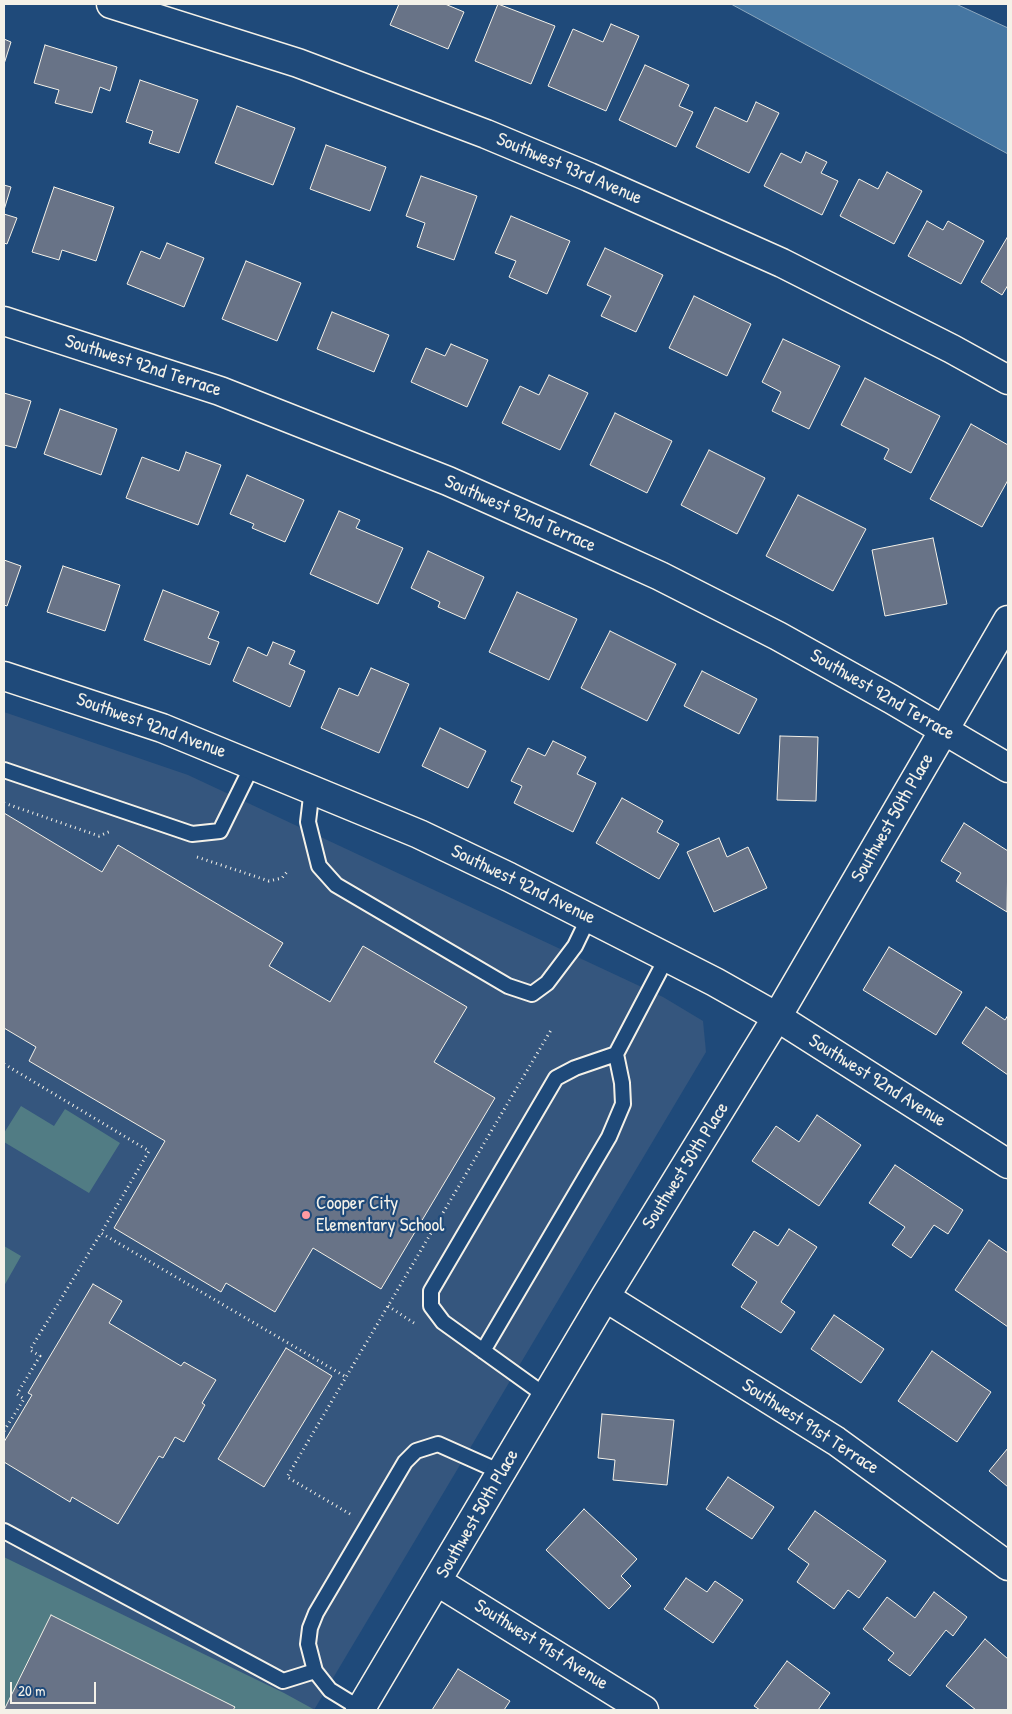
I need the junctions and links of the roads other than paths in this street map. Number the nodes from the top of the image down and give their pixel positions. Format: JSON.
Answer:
{"nodes":[{"id":1,"x":111,"y":4,"type":"edge"},
{"id":2,"x":4,"y":321,"type":"edge"},
{"id":3,"x":1008,"y":380,"type":"edge"},
{"id":4,"x":1008,"y":620,"type":"edge"},
{"id":5,"x":4,"y":676,"type":"edge"},
{"id":6,"x":944,"y":730,"type":"junction"},
{"id":7,"x":253,"y":764,"type":"junction"},
{"id":8,"x":1008,"y":768,"type":"edge"},
{"id":9,"x":4,"y":770,"type":"edge"},
{"id":10,"x":312,"y":788,"type":"junction"},
{"id":11,"x":589,"y":917,"type":"junction"},
{"id":12,"x":667,"y":957,"type":"junction"},
{"id":13,"x":776,"y":1018,"type":"junction"},
{"id":14,"x":616,"y":1054,"type":"junction"},
{"id":15,"x":1008,"y":1164,"type":"edge"},
{"id":16,"x":605,"y":1297,"type":"junction"},
{"id":17,"x":482,"y":1351,"type":"junction"},
{"id":18,"x":546,"y":1396,"type":"junction"},
{"id":19,"x":503,"y":1472,"type":"junction"},
{"id":20,"x":4,"y":1530,"type":"edge"},
{"id":21,"x":1008,"y":1566,"type":"edge"},
{"id":22,"x":438,"y":1582,"type":"junction"},
{"id":23,"x":315,"y":1671,"type":"junction"},
{"id":24,"x":361,"y":1710,"type":"edge"},
{"id":25,"x":644,"y":1710,"type":"edge"}],
"edges":[{"from":1,"to":3,"type":"street","name":"Southwest 93rd Avenue"},
{"from":2,"to":6,"type":"street","name":"Southwest 92nd Terrace"},
{"from":4,"to":6,"type":"street","name":"Southwest 50th Place"},
{"from":5,"to":7,"type":"street","name":"Southwest 92nd Avenue"},
{"from":6,"to":8,"type":"street","name":"Southwest 92nd Terrace"},
{"from":6,"to":13,"type":"street","name":"Southwest 50th Place"},
{"from":7,"to":9,"type":"lane"},
{"from":7,"to":10,"type":"street","name":"Southwest 92nd Avenue"},
{"from":10,"to":11,"type":"street","name":"Southwest 92nd Avenue"},
{"from":10,"to":11,"type":"lane"},
{"from":11,"to":12,"type":"street","name":"Southwest 92nd Avenue"},
{"from":12,"to":13,"type":"street","name":"Southwest 92nd Avenue"},
{"from":12,"to":14,"type":"lane"},
{"from":13,"to":15,"type":"street","name":"Southwest 92nd Avenue"},
{"from":13,"to":16,"type":"street","name":"Southwest 50th Place"},
{"from":14,"to":17,"type":"lane"},
{"from":14,"to":17,"type":"lane"},
{"from":16,"to":18,"type":"street","name":"Southwest 50th Place"},
{"from":16,"to":21,"type":"street","name":"Southwest 91st Terrace"},
{"from":17,"to":18,"type":"lane"},
{"from":18,"to":19,"type":"street","name":"Southwest 50th Place"},
{"from":19,"to":22,"type":"street","name":"Southwest 50th Place"},
{"from":19,"to":23,"type":"lane"},
{"from":20,"to":23,"type":"lane"},
{"from":22,"to":24,"type":"street","name":"Southwest 50th Place"},
{"from":22,"to":25,"type":"street","name":"Southwest 91st Avenue"},
{"from":23,"to":24,"type":"lane"}]}
